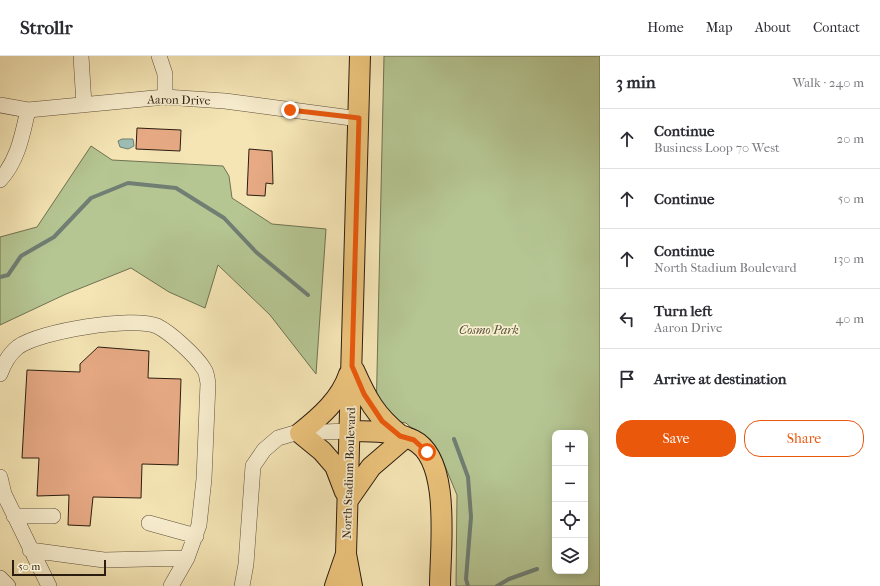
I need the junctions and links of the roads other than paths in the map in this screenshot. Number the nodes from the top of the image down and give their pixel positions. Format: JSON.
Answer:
{"nodes":[{"id":1,"x":81,"y":56,"type":"edge"},
{"id":2,"x":159,"y":56,"type":"edge"},
{"id":3,"x":360,"y":56,"type":"edge"},
{"id":4,"x":164,"y":97,"type":"junction"},
{"id":5,"x":0,"y":105,"type":"edge"},
{"id":6,"x":84,"y":105,"type":"junction"},
{"id":7,"x":28,"y":110,"type":"junction"},
{"id":8,"x":359,"y":118,"type":"junction"},
{"id":9,"x":0,"y":180,"type":"edge"},
{"id":10,"x":352,"y":366,"type":"junction"},
{"id":11,"x":0,"y":374,"type":"edge"},
{"id":12,"x":350,"y":431,"type":"junction"},
{"id":13,"x":300,"y":433,"type":"junction"},
{"id":14,"x":403,"y":436,"type":"junction"},
{"id":15,"x":0,"y":477,"type":"edge"},
{"id":16,"x":348,"y":500,"type":"junction"},
{"id":17,"x":14,"y":516,"type":"junction"},
{"id":18,"x":53,"y":516,"type":"dead end"},
{"id":19,"x":149,"y":523,"type":"dead end"},
{"id":20,"x":196,"y":536,"type":"junction"},
{"id":21,"x":30,"y":550,"type":"junction"},
{"id":22,"x":346,"y":554,"type":"junction"},
{"id":23,"x":187,"y":558,"type":"junction"},
{"id":24,"x":0,"y":578,"type":"edge"},
{"id":25,"x":8,"y":586,"type":"edge"},
{"id":26,"x":49,"y":586,"type":"edge"},
{"id":27,"x":171,"y":586,"type":"edge"},
{"id":28,"x":242,"y":586,"type":"edge"},
{"id":29,"x":335,"y":586,"type":"edge"},
{"id":30,"x":352,"y":586,"type":"edge"},
{"id":31,"x":440,"y":586,"type":"edge"}],
"edges":[{"from":1,"to":6,"type":"street"},
{"from":2,"to":4,"type":"street"},
{"from":3,"to":8,"type":"main road","name":"North Stadium Boulevard"},
{"from":4,"to":6,"type":"street","name":"Aaron Drive"},
{"from":4,"to":8,"type":"street","name":"Aaron Drive"},
{"from":5,"to":7,"type":"street","name":"Aaron Drive"},
{"from":6,"to":7,"type":"street","name":"Aaron Drive"},
{"from":7,"to":9,"type":"street"},
{"from":8,"to":10,"type":"main road","name":"North Stadium Boulevard"},
{"from":10,"to":12,"type":"main road","name":"North Stadium Boulevard"},
{"from":10,"to":13,"type":"main road"},
{"from":10,"to":14,"type":"main road"},
{"from":11,"to":20,"type":"street"},
{"from":12,"to":13,"type":"street"},
{"from":12,"to":14,"type":"main road"},
{"from":12,"to":16,"type":"main road","name":"North Stadium Boulevard"},
{"from":13,"to":16,"type":"main road"},
{"from":13,"to":28,"type":"street"},
{"from":14,"to":16,"type":"main road"},
{"from":14,"to":31,"type":"main road"},
{"from":15,"to":17,"type":"street"},
{"from":16,"to":22,"type":"main road","name":"North Stadium Boulevard"},
{"from":17,"to":18,"type":"street"},
{"from":17,"to":21,"type":"street"},
{"from":19,"to":20,"type":"street"},
{"from":20,"to":23,"type":"street"},
{"from":21,"to":23,"type":"street"},
{"from":21,"to":26,"type":"street"},
{"from":22,"to":29,"type":"main road","name":"North Stadium Boulevard"},
{"from":22,"to":30,"type":"main road","name":"North Stadium Boulevard"},
{"from":23,"to":27,"type":"street"},
{"from":24,"to":25,"type":"street"}]}
